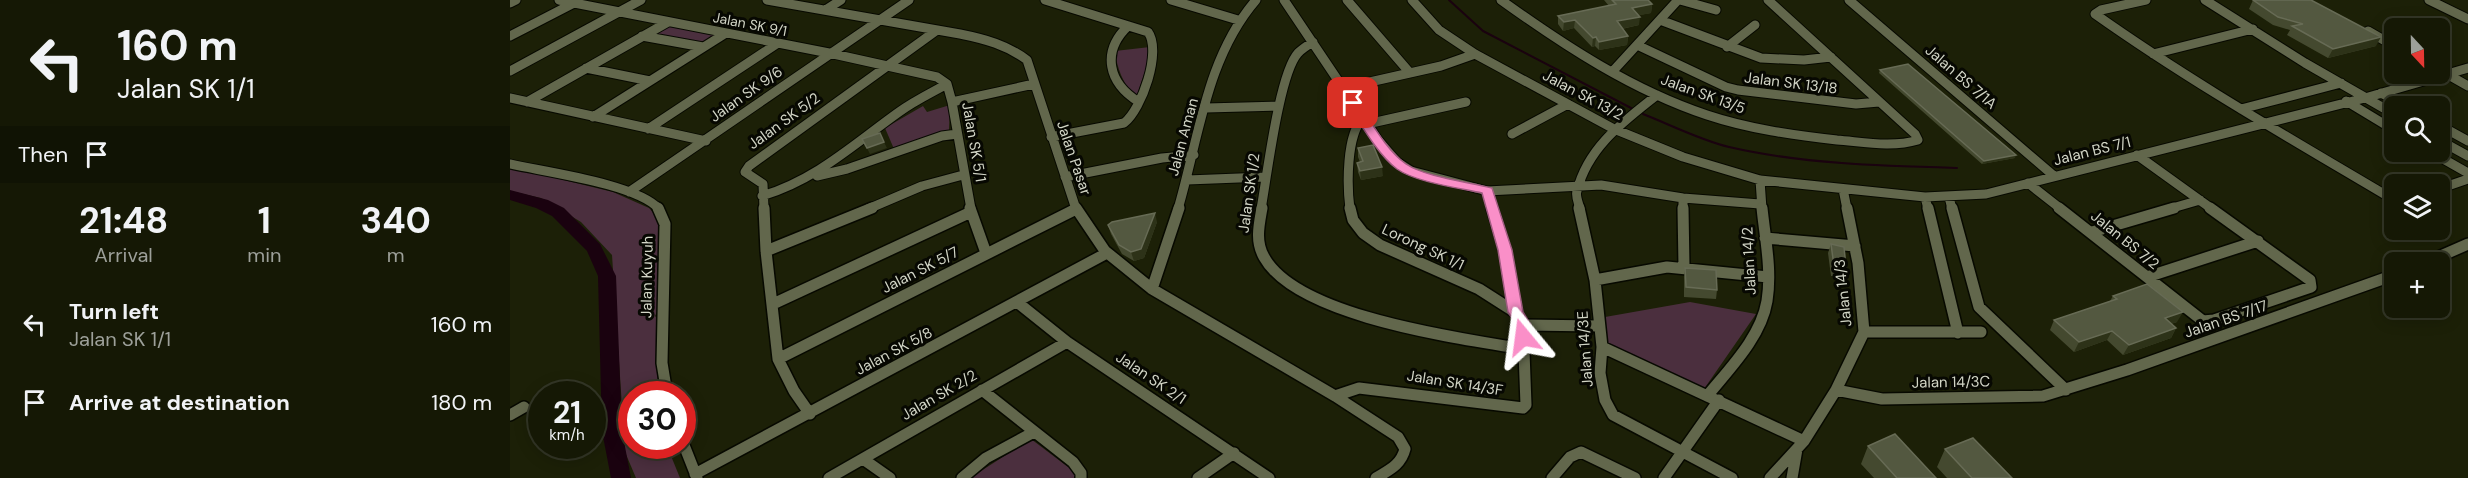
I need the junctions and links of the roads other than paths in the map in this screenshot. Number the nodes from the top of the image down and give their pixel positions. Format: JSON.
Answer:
{"nodes":[{"id":1,"x":516,"y":0,"type":"edge"},
{"id":2,"x":559,"y":0,"type":"edge"},
{"id":3,"x":641,"y":0,"type":"edge"},
{"id":4,"x":772,"y":0,"type":"edge"},
{"id":5,"x":841,"y":0,"type":"edge"},
{"id":6,"x":909,"y":0,"type":"edge"},
{"id":7,"x":1045,"y":0,"type":"edge"},
{"id":8,"x":1171,"y":0,"type":"edge"},
{"id":9,"x":1256,"y":0,"type":"edge"},
{"id":10,"x":1284,"y":0,"type":"edge"},
{"id":11,"x":1347,"y":0,"type":"edge"},
{"id":12,"x":1412,"y":0,"type":"edge"},
{"id":13,"x":1502,"y":0,"type":"edge"},
{"id":14,"x":1679,"y":0,"type":"edge"},
{"id":15,"x":1768,"y":0,"type":"edge"},
{"id":16,"x":1849,"y":0,"type":"edge"},
{"id":17,"x":2146,"y":0,"type":"edge"},
{"id":18,"x":2205,"y":0,"type":"edge"},
{"id":19,"x":2429,"y":0,"type":"edge"},
{"id":20,"x":573,"y":2,"type":"edge"},
{"id":21,"x":510,"y":3,"type":"edge"},
{"id":22,"x":827,"y":9,"type":"junction"},
{"id":23,"x":1716,"y":10,"type":"dead end"},
{"id":24,"x":617,"y":13,"type":"junction"},
{"id":25,"x":881,"y":19,"type":"junction"},
{"id":26,"x":2468,"y":19,"type":"edge"},
{"id":27,"x":1238,"y":20,"type":"junction"},
{"id":28,"x":1660,"y":20,"type":"junction"},
{"id":29,"x":668,"y":22,"type":"junction"},
{"id":30,"x":1755,"y":25,"type":"dead end"},
{"id":31,"x":1128,"y":26,"type":"junction"},
{"id":32,"x":2362,"y":28,"type":"edge"},
{"id":33,"x":2253,"y":29,"type":"junction"},
{"id":34,"x":937,"y":30,"type":"junction"},
{"id":35,"x":726,"y":33,"type":"junction"},
{"id":36,"x":510,"y":36,"type":"edge"},
{"id":37,"x":642,"y":36,"type":"junction"},
{"id":38,"x":2384,"y":40,"type":"edge"},
{"id":39,"x":1313,"y":42,"type":"junction"},
{"id":40,"x":778,"y":43,"type":"junction"},
{"id":41,"x":1637,"y":45,"type":"junction"},
{"id":42,"x":703,"y":47,"type":"junction"},
{"id":43,"x":1727,"y":47,"type":"junction"},
{"id":44,"x":829,"y":53,"type":"junction"},
{"id":45,"x":1475,"y":54,"type":"junction"},
{"id":46,"x":2153,"y":54,"type":"junction"},
{"id":47,"x":1831,"y":57,"type":"junction"},
{"id":48,"x":886,"y":66,"type":"junction"},
{"id":49,"x":586,"y":68,"type":"junction"},
{"id":50,"x":2468,"y":68,"type":"edge"},
{"id":51,"x":1612,"y":71,"type":"junction"},
{"id":52,"x":2450,"y":71,"type":"edge"},
{"id":53,"x":510,"y":72,"type":"edge"},
{"id":54,"x":1410,"y":73,"type":"junction"},
{"id":55,"x":2450,"y":76,"type":"edge"},
{"id":56,"x":650,"y":81,"type":"junction"},
{"id":57,"x":2341,"y":83,"type":"junction"},
{"id":58,"x":947,"y":84,"type":"junction"},
{"id":59,"x":1034,"y":84,"type":"junction"},
{"id":60,"x":2408,"y":84,"type":"edge"},
{"id":61,"x":2468,"y":86,"type":"edge"},
{"id":62,"x":1343,"y":88,"type":"junction"},
{"id":63,"x":2381,"y":93,"type":"junction"},
{"id":64,"x":1657,"y":94,"type":"junction"},
{"id":65,"x":2387,"y":96,"type":"edge"},
{"id":66,"x":510,"y":98,"type":"edge"},
{"id":67,"x":2365,"y":98,"type":"junction"},
{"id":68,"x":2346,"y":101,"type":"junction"},
{"id":69,"x":527,"y":102,"type":"junction"},
{"id":70,"x":952,"y":102,"type":"junction"},
{"id":71,"x":1139,"y":102,"type":"junction"},
{"id":72,"x":1466,"y":102,"type":"dead end"},
{"id":73,"x":1879,"y":102,"type":"junction"},
{"id":74,"x":1568,"y":104,"type":"junction"},
{"id":75,"x":1279,"y":106,"type":"junction"},
{"id":76,"x":1206,"y":108,"type":"junction"},
{"id":77,"x":2384,"y":108,"type":"edge"},
{"id":78,"x":2241,"y":109,"type":"junction"},
{"id":79,"x":593,"y":117,"type":"junction"},
{"id":80,"x":1365,"y":121,"type":"junction"},
{"id":81,"x":2265,"y":122,"type":"junction"},
{"id":82,"x":2384,"y":124,"type":"edge"},
{"id":83,"x":648,"y":129,"type":"junction"},
{"id":84,"x":1614,"y":129,"type":"junction"},
{"id":85,"x":2450,"y":131,"type":"edge"},
{"id":86,"x":957,"y":134,"type":"junction"},
{"id":87,"x":1512,"y":134,"type":"dead end"},
{"id":88,"x":1051,"y":137,"type":"junction"},
{"id":89,"x":706,"y":141,"type":"junction"},
{"id":90,"x":2468,"y":141,"type":"edge"},
{"id":91,"x":2450,"y":146,"type":"edge"},
{"id":92,"x":1194,"y":155,"type":"junction"},
{"id":93,"x":2137,"y":155,"type":"junction"},
{"id":94,"x":2468,"y":156,"type":"edge"},
{"id":95,"x":2449,"y":162,"type":"edge"},
{"id":96,"x":510,"y":164,"type":"edge"},
{"id":97,"x":2468,"y":173,"type":"edge"},
{"id":98,"x":963,"y":176,"type":"junction"},
{"id":99,"x":2054,"y":176,"type":"junction"},
{"id":100,"x":1065,"y":177,"type":"junction"},
{"id":101,"x":1265,"y":177,"type":"junction"},
{"id":102,"x":810,"y":178,"type":"junction"},
{"id":103,"x":2468,"y":179,"type":"edge"},
{"id":104,"x":1187,"y":180,"type":"junction"},
{"id":105,"x":1760,"y":180,"type":"junction"},
{"id":106,"x":2028,"y":183,"type":"junction"},
{"id":107,"x":1581,"y":184,"type":"junction"},
{"id":108,"x":2450,"y":185,"type":"edge"},
{"id":109,"x":1843,"y":189,"type":"junction"},
{"id":110,"x":1487,"y":191,"type":"junction"},
{"id":111,"x":629,"y":192,"type":"junction"},
{"id":112,"x":2384,"y":194,"type":"edge"},
{"id":113,"x":762,"y":196,"type":"junction"},
{"id":114,"x":1925,"y":197,"type":"junction"},
{"id":115,"x":1949,"y":197,"type":"junction"},
{"id":116,"x":1683,"y":198,"type":"junction"},
{"id":117,"x":2200,"y":200,"type":"junction"},
{"id":118,"x":1760,"y":204,"type":"junction"},
{"id":119,"x":1076,"y":209,"type":"junction"},
{"id":120,"x":971,"y":212,"type":"junction"},
{"id":121,"x":2092,"y":232,"type":"junction"},
{"id":122,"x":1765,"y":238,"type":"junction"},
{"id":123,"x":2258,"y":241,"type":"junction"},
{"id":124,"x":2468,"y":244,"type":"edge"},
{"id":125,"x":1855,"y":246,"type":"junction"},
{"id":126,"x":766,"y":251,"type":"junction"},
{"id":127,"x":2450,"y":252,"type":"edge"},
{"id":128,"x":986,"y":253,"type":"junction"},
{"id":129,"x":1107,"y":254,"type":"junction"},
{"id":130,"x":1684,"y":267,"type":"junction"},
{"id":131,"x":1768,"y":277,"type":"junction"},
{"id":132,"x":2147,"y":277,"type":"junction"},
{"id":133,"x":2384,"y":279,"type":"edge"},
{"id":134,"x":1595,"y":280,"type":"junction"},
{"id":135,"x":1152,"y":289,"type":"junction"},
{"id":136,"x":1017,"y":302,"type":"junction"},
{"id":137,"x":773,"y":304,"type":"junction"},
{"id":138,"x":1515,"y":312,"type":"junction"},
{"id":139,"x":1523,"y":325,"type":"junction"},
{"id":140,"x":1599,"y":326,"type":"junction"},
{"id":141,"x":1864,"y":332,"type":"junction"},
{"id":142,"x":1981,"y":332,"type":"dead end"},
{"id":143,"x":1958,"y":333,"type":"junction"},
{"id":144,"x":1066,"y":342,"type":"junction"},
{"id":145,"x":1602,"y":347,"type":"junction"},
{"id":146,"x":1523,"y":349,"type":"junction"},
{"id":147,"x":778,"y":358,"type":"junction"},
{"id":148,"x":665,"y":381,"type":"edge"},
{"id":149,"x":982,"y":390,"type":"junction"},
{"id":150,"x":1836,"y":390,"type":"junction"},
{"id":151,"x":2066,"y":390,"type":"junction"},
{"id":152,"x":1335,"y":396,"type":"junction"},
{"id":153,"x":1713,"y":398,"type":"junction"},
{"id":154,"x":524,"y":407,"type":"dead end"},
{"id":155,"x":810,"y":414,"type":"junction"},
{"id":156,"x":510,"y":415,"type":"edge"},
{"id":157,"x":1034,"y":432,"type":"junction"},
{"id":158,"x":1801,"y":445,"type":"junction"},
{"id":159,"x":1683,"y":452,"type":"junction"},
{"id":160,"x":1234,"y":453,"type":"junction"},
{"id":161,"x":689,"y":459,"type":"edge"},
{"id":162,"x":863,"y":459,"type":"junction"},
{"id":163,"x":1774,"y":475,"type":"edge"},
{"id":164,"x":696,"y":476,"type":"edge"},
{"id":165,"x":829,"y":478,"type":"edge"},
{"id":166,"x":890,"y":478,"type":"edge"},
{"id":167,"x":962,"y":478,"type":"edge"},
{"id":168,"x":1082,"y":478,"type":"edge"},
{"id":169,"x":1198,"y":478,"type":"edge"},
{"id":170,"x":1269,"y":478,"type":"edge"},
{"id":171,"x":1376,"y":478,"type":"edge"},
{"id":172,"x":1552,"y":478,"type":"edge"},
{"id":173,"x":1635,"y":478,"type":"edge"},
{"id":174,"x":1664,"y":478,"type":"edge"},
{"id":175,"x":1732,"y":478,"type":"edge"},
{"id":176,"x":1792,"y":478,"type":"edge"}],
"edges":[{"from":1,"to":21,"type":"street"},
{"from":2,"to":20,"type":"street","name":"Jalan SK 9/1"},
{"from":3,"to":24,"type":"street"},
{"from":4,"to":22,"type":"street","name":"Jalan Pasar"},
{"from":5,"to":22,"type":"street"},
{"from":6,"to":25,"type":"street","name":"Jalan SK 9/6"},
{"from":7,"to":31,"type":"street"},
{"from":8,"to":27,"type":"street"},
{"from":9,"to":27,"type":"street","name":"Jalan Aman"},
{"from":10,"to":39,"type":"street"},
{"from":11,"to":54,"type":"street"},
{"from":12,"to":45,"type":"street","name":"Jalan SK 13/2"},
{"from":13,"to":51,"type":"street","name":"Jalan SK 13/5"},
{"from":14,"to":23,"type":"street"},
{"from":14,"to":28,"type":"street"},
{"from":15,"to":47,"type":"street"},
{"from":16,"to":99,"type":"street","name":"Jalan BS 7/1A"},
{"from":17,"to":46,"type":"street"},
{"from":18,"to":33,"type":"street"},
{"from":19,"to":26,"type":"street"},
{"from":20,"to":24,"type":"street","name":"Jalan SK 9/1"},
{"from":20,"to":36,"type":"street"},
{"from":22,"to":25,"type":"street","name":"Jalan Pasar"},
{"from":24,"to":29,"type":"street","name":"Jalan SK 9/1"},
{"from":24,"to":53,"type":"street"},
{"from":25,"to":34,"type":"street","name":"Jalan Pasar"},
{"from":25,"to":44,"type":"street","name":"Jalan SK 9/6"},
{"from":27,"to":76,"type":"street","name":"Jalan Aman"},
{"from":28,"to":41,"type":"street"},
{"from":28,"to":43,"type":"street"},
{"from":29,"to":35,"type":"street","name":"Jalan SK 9/1"},
{"from":29,"to":37,"type":"street"},
{"from":30,"to":43,"type":"street"},
{"from":31,"to":71,"type":"street"},
{"from":31,"to":71,"type":"street"},
{"from":32,"to":38,"type":"street"},
{"from":33,"to":46,"type":"street"},
{"from":33,"to":57,"type":"street"},
{"from":34,"to":48,"type":"street","name":"Jalan SK 5/2"},
{"from":34,"to":59,"type":"street","name":"Jalan Pasar"},
{"from":35,"to":40,"type":"street","name":"Jalan SK 9/1"},
{"from":35,"to":42,"type":"street"},
{"from":37,"to":42,"type":"street"},
{"from":37,"to":49,"type":"street"},
{"from":39,"to":62,"type":"street"},
{"from":39,"to":75,"type":"street","name":"Jalan SK 1/2"},
{"from":40,"to":44,"type":"street","name":"Jalan SK 9/1"},
{"from":40,"to":83,"type":"street"},
{"from":41,"to":51,"type":"street"},
{"from":41,"to":73,"type":"street","name":"Jalan SK 13/18"},
{"from":42,"to":56,"type":"street"},
{"from":43,"to":47,"type":"street"},
{"from":44,"to":48,"type":"street"},
{"from":44,"to":89,"type":"street","name":"Jalan SK 9/6"},
{"from":45,"to":54,"type":"street"},
{"from":45,"to":74,"type":"street","name":"Jalan SK 13/2"},
{"from":46,"to":78,"type":"street"},
{"from":47,"to":73,"type":"street"},
{"from":48,"to":58,"type":"street"},
{"from":48,"to":113,"type":"street","name":"Jalan SK 5/2"},
{"from":49,"to":56,"type":"street"},
{"from":49,"to":69,"type":"street"},
{"from":50,"to":52,"type":"street","name":"Jalan BS 7/1"},
{"from":51,"to":64,"type":"street","name":"Jalan SK 13/5"},
{"from":54,"to":62,"type":"street"},
{"from":55,"to":61,"type":"street"},
{"from":56,"to":79,"type":"street"},
{"from":57,"to":67,"type":"street"},
{"from":57,"to":78,"type":"street"},
{"from":58,"to":70,"type":"street","name":"Jalan SK 5/1"},
{"from":58,"to":102,"type":"street"},
{"from":59,"to":70,"type":"street"},
{"from":59,"to":88,"type":"street","name":"Jalan Pasar"},
{"from":60,"to":63,"type":"street","name":"Jalan BS 7/1"},
{"from":62,"to":80,"type":"street"},
{"from":63,"to":65,"type":"street"},
{"from":63,"to":67,"type":"street","name":"Jalan BS 7/1"},
{"from":64,"to":73,"type":"street","name":"Jalan SK 13/5"},
{"from":64,"to":84,"type":"street","name":"Jalan 14/3E"},
{"from":66,"to":69,"type":"street"},
{"from":67,"to":68,"type":"street","name":"Jalan BS 7/1"},
{"from":67,"to":77,"type":"street"},
{"from":68,"to":81,"type":"street","name":"Jalan BS 7/1"},
{"from":68,"to":82,"type":"street"},
{"from":69,"to":79,"type":"street"},
{"from":70,"to":86,"type":"street","name":"Jalan SK 5/1"},
{"from":71,"to":88,"type":"street"},
{"from":72,"to":80,"type":"street"},
{"from":74,"to":84,"type":"street","name":"Jalan SK 13/2"},
{"from":74,"to":87,"type":"street"},
{"from":75,"to":76,"type":"street"},
{"from":75,"to":101,"type":"street","name":"Jalan SK 1/2"},
{"from":76,"to":92,"type":"street","name":"Jalan Aman"},
{"from":78,"to":81,"type":"street"},
{"from":79,"to":83,"type":"street"},
{"from":80,"to":110,"type":"street"},
{"from":80,"to":138,"type":"street","name":"Lorong SK 1/1"},
{"from":81,"to":93,"type":"street","name":"Jalan BS 7/1"},
{"from":81,"to":112,"type":"street"},
{"from":83,"to":89,"type":"street"},
{"from":84,"to":105,"type":"street","name":"Jalan SK 13/2"},
{"from":84,"to":107,"type":"street","name":"Jalan 14/3E"},
{"from":85,"to":90,"type":"street"},
{"from":86,"to":98,"type":"street","name":"Jalan SK 5/1"},
{"from":86,"to":102,"type":"street"},
{"from":88,"to":100,"type":"street","name":"Jalan Pasar"},
{"from":89,"to":111,"type":"street","name":"Jalan SK 9/6"},
{"from":91,"to":94,"type":"street"},
{"from":92,"to":100,"type":"street"},
{"from":92,"to":104,"type":"street","name":"Jalan Aman"},
{"from":93,"to":99,"type":"street","name":"Jalan BS 7/1"},
{"from":93,"to":117,"type":"street"},
{"from":95,"to":97,"type":"street"},
{"from":96,"to":111,"type":"street","name":"Jalan Kuyuh"},
{"from":98,"to":120,"type":"street","name":"Jalan SK 5/1"},
{"from":98,"to":126,"type":"street"},
{"from":99,"to":106,"type":"street","name":"Jalan BS 7/1"},
{"from":100,"to":119,"type":"street","name":"Jalan Pasar"},
{"from":101,"to":104,"type":"street"},
{"from":101,"to":146,"type":"street","name":"Jalan SK 1/2"},
{"from":102,"to":113,"type":"street"},
{"from":103,"to":108,"type":"street"},
{"from":104,"to":135,"type":"street","name":"Jalan Aman"},
{"from":105,"to":109,"type":"street","name":"Jalan SK 13/2"},
{"from":105,"to":118,"type":"street","name":"Jalan 14/2"},
{"from":106,"to":115,"type":"street","name":"Jalan BS 7/1"},
{"from":106,"to":121,"type":"street","name":"Jalan BS 7/2"},
{"from":107,"to":110,"type":"street"},
{"from":107,"to":116,"type":"street"},
{"from":107,"to":134,"type":"street","name":"Jalan 14/3E"},
{"from":109,"to":114,"type":"street","name":"Jalan BS 7/1"},
{"from":109,"to":125,"type":"street","name":"Jalan 14/3"},
{"from":110,"to":138,"type":"street"},
{"from":111,"to":148,"type":"street","name":"Jalan Kuyuh"},
{"from":113,"to":126,"type":"street","name":"Jalan SK 5/2"},
{"from":114,"to":115,"type":"street","name":"Jalan BS 7/1"},
{"from":114,"to":143,"type":"street"},
{"from":115,"to":151,"type":"street"},
{"from":116,"to":118,"type":"street"},
{"from":116,"to":130,"type":"street"},
{"from":117,"to":121,"type":"street"},
{"from":117,"to":123,"type":"street"},
{"from":118,"to":122,"type":"street","name":"Jalan 14/2"},
{"from":119,"to":128,"type":"street","name":"Jalan SK 5/7"},
{"from":119,"to":129,"type":"street","name":"Jalan Pasar"},
{"from":120,"to":128,"type":"street","name":"Jalan SK 5/1"},
{"from":120,"to":137,"type":"street"},
{"from":121,"to":132,"type":"street","name":"Jalan BS 7/2"},
{"from":122,"to":125,"type":"street"},
{"from":122,"to":131,"type":"street","name":"Jalan 14/2"},
{"from":123,"to":132,"type":"street"},
{"from":123,"to":132,"type":"street","name":"Jalan BS 7/2"},
{"from":124,"to":127,"type":"street"},
{"from":125,"to":141,"type":"street","name":"Jalan 14/3"},
{"from":126,"to":137,"type":"street","name":"Jalan SK 5/2"},
{"from":128,"to":147,"type":"street","name":"Jalan SK 5/7"},
{"from":129,"to":135,"type":"street","name":"Jalan Pasar"},
{"from":129,"to":136,"type":"street","name":"Jalan SK 5/8"},
{"from":130,"to":131,"type":"street"},
{"from":130,"to":134,"type":"street"},
{"from":131,"to":153,"type":"street","name":"Jalan 14/2"},
{"from":133,"to":151,"type":"street","name":"Jalan BS 7/17"},
{"from":134,"to":140,"type":"street","name":"Jalan 14/3E"},
{"from":135,"to":152,"type":"street","name":"Jalan Pasar"},
{"from":136,"to":144,"type":"street","name":"Jalan SK 2/1"},
{"from":136,"to":155,"type":"street","name":"Jalan SK 5/8"},
{"from":137,"to":147,"type":"street","name":"Jalan SK 5/2"},
{"from":138,"to":139,"type":"street"},
{"from":139,"to":140,"type":"street"},
{"from":139,"to":146,"type":"street","name":"Jalan SK 14/3F"},
{"from":140,"to":145,"type":"street","name":"Jalan 14/3E"},
{"from":141,"to":143,"type":"street"},
{"from":141,"to":150,"type":"street","name":"Jalan 14/3"},
{"from":142,"to":143,"type":"street"},
{"from":144,"to":149,"type":"street","name":"Jalan SK 2/2"},
{"from":144,"to":160,"type":"street","name":"Jalan SK 2/1"},
{"from":145,"to":153,"type":"street"},
{"from":145,"to":159,"type":"street","name":"Jalan 14/3E"},
{"from":146,"to":152,"type":"street","name":"Jalan SK 14/3F"},
{"from":147,"to":155,"type":"street","name":"Jalan SK 5/2"},
{"from":149,"to":157,"type":"street"},
{"from":149,"to":162,"type":"street","name":"Jalan SK 2/2"},
{"from":150,"to":151,"type":"street","name":"Jalan 14/3C"},
{"from":150,"to":158,"type":"street","name":"Jalan 14/3"},
{"from":152,"to":171,"type":"street","name":"Jalan Pasar"},
{"from":153,"to":158,"type":"street"},
{"from":153,"to":159,"type":"street","name":"Jalan 14/2"},
{"from":154,"to":156,"type":"street"},
{"from":155,"to":164,"type":"street","name":"Jalan SK 5/8"},
{"from":157,"to":167,"type":"street"},
{"from":157,"to":168,"type":"street"},
{"from":158,"to":163,"type":"street","name":"Jalan 14/3"},
{"from":158,"to":176,"type":"street","name":"Jalan 14/3"},
{"from":159,"to":174,"type":"street","name":"Jalan 14/2"},
{"from":159,"to":175,"type":"street","name":"Jalan 14/3E"},
{"from":160,"to":169,"type":"street"},
{"from":160,"to":170,"type":"street","name":"Jalan SK 2/1"},
{"from":161,"to":164,"type":"street"},
{"from":162,"to":165,"type":"street","name":"Jalan SK 2/2"},
{"from":162,"to":166,"type":"street"},
{"from":172,"to":173,"type":"street"}]}
